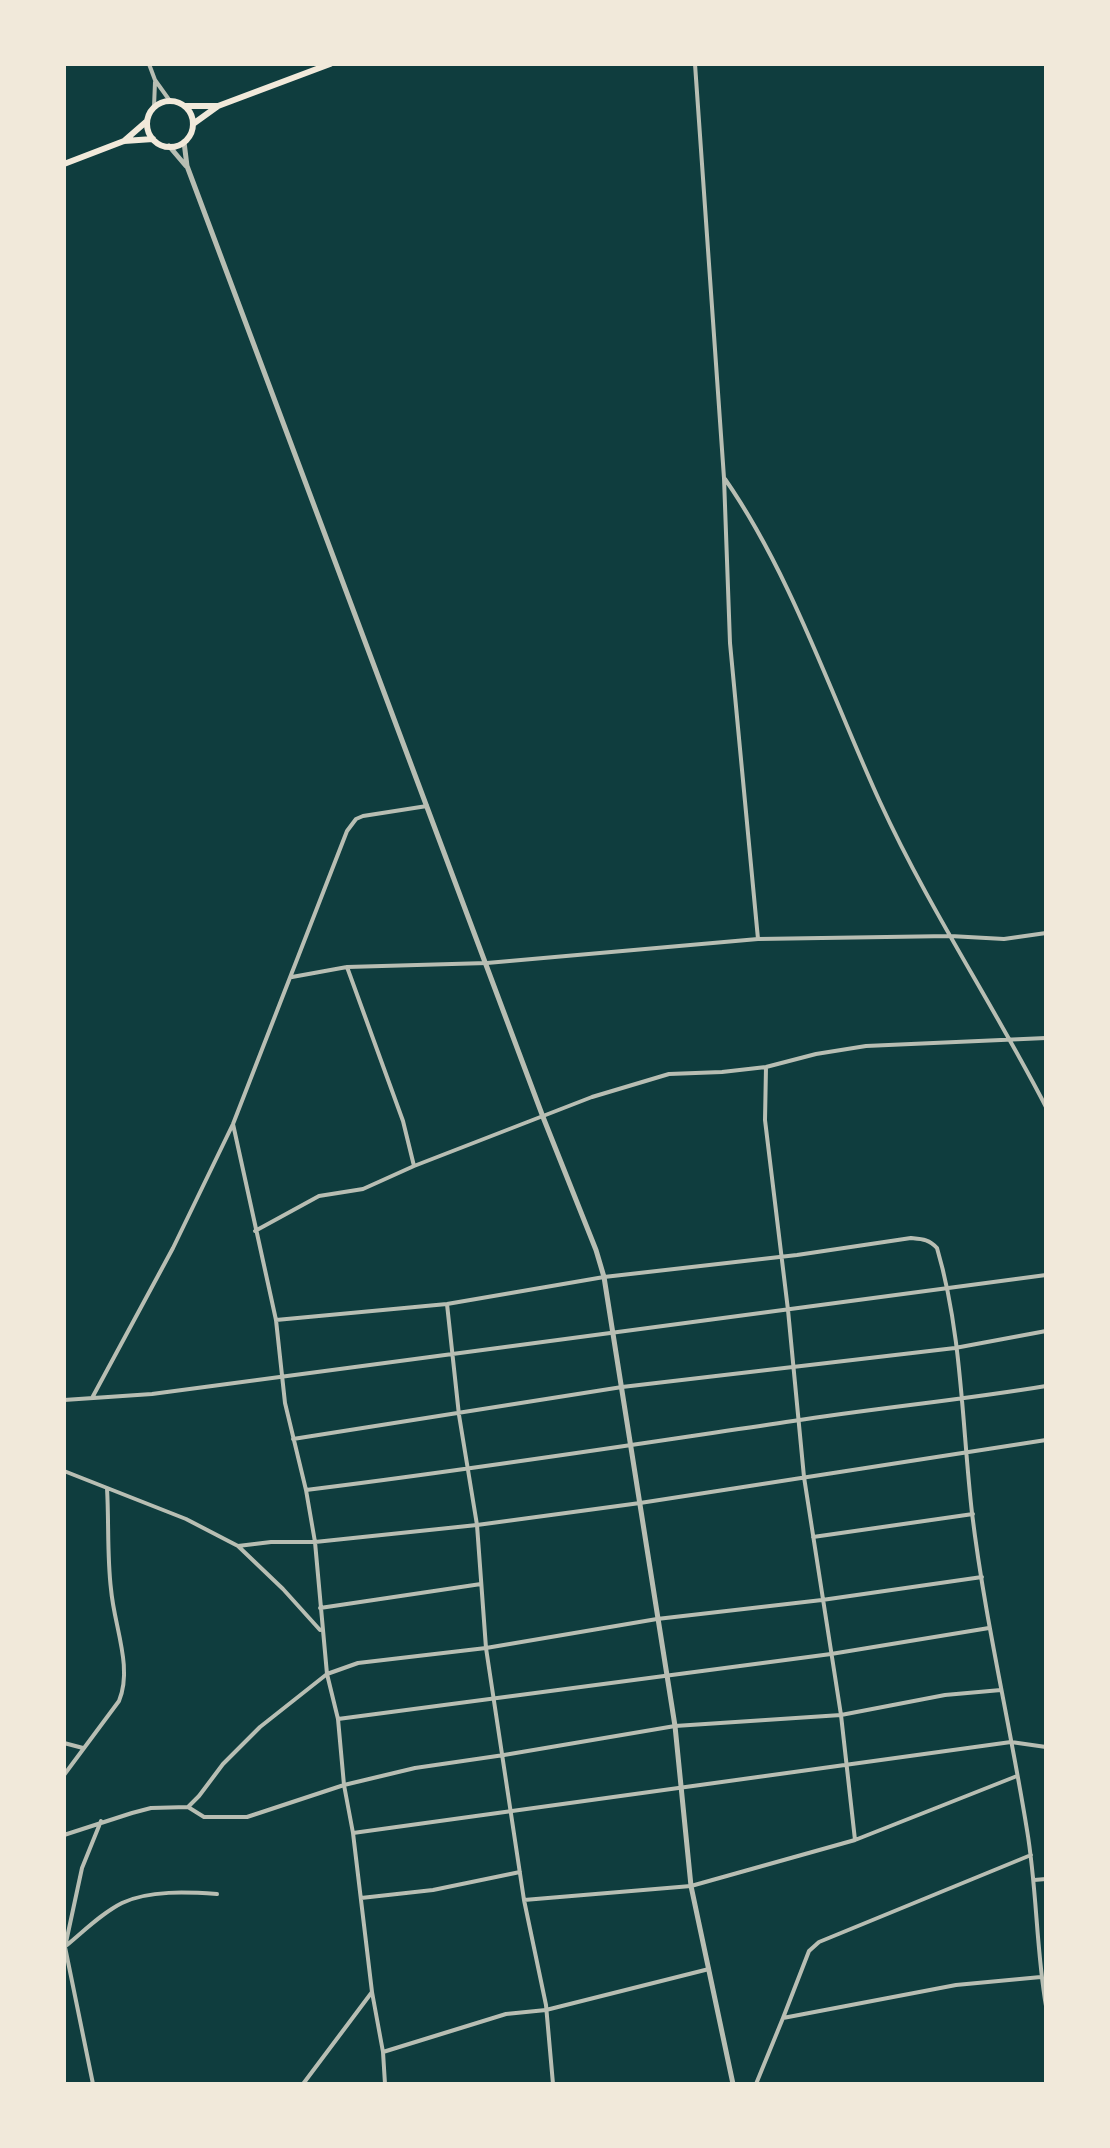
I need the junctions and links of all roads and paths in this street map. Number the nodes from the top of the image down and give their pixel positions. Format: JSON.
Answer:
{"nodes":[{"id":1,"x":149,"y":64,"type":"edge"},
{"id":2,"x":330,"y":64,"type":"edge"},
{"id":3,"x":695,"y":64,"type":"edge"},
{"id":4,"x":155,"y":80,"type":"junction"},
{"id":5,"x":170,"y":101,"type":"junction"},
{"id":6,"x":185,"y":106,"type":"junction"},
{"id":7,"x":218,"y":106,"type":"junction"},
{"id":8,"x":154,"y":107,"type":"junction"},
{"id":9,"x":147,"y":121,"type":"junction"},
{"id":10,"x":193,"y":124,"type":"junction"},
{"id":11,"x":153,"y":139,"type":"junction"},
{"id":12,"x":124,"y":141,"type":"junction"},
{"id":13,"x":184,"y":142,"type":"junction"},
{"id":14,"x":169,"y":146,"type":"junction"},
{"id":15,"x":64,"y":164,"type":"edge"},
{"id":16,"x":187,"y":166,"type":"junction"},
{"id":17,"x":724,"y":478,"type":"junction"},
{"id":18,"x":428,"y":806,"type":"junction"},
{"id":19,"x":1046,"y":933,"type":"edge"},
{"id":20,"x":950,"y":936,"type":"junction"},
{"id":21,"x":758,"y":939,"type":"junction"},
{"id":22,"x":487,"y":963,"type":"junction"},
{"id":23,"x":347,"y":967,"type":"junction"},
{"id":24,"x":292,"y":977,"type":"junction"},
{"id":25,"x":1046,"y":1038,"type":"edge"},
{"id":26,"x":1011,"y":1039,"type":"junction"},
{"id":27,"x":766,"y":1067,"type":"junction"},
{"id":28,"x":1046,"y":1107,"type":"edge"},
{"id":29,"x":543,"y":1117,"type":"junction"},
{"id":30,"x":233,"y":1124,"type":"junction"},
{"id":31,"x":414,"y":1166,"type":"junction"},
{"id":32,"x":255,"y":1231,"type":"junction"},
{"id":33,"x":782,"y":1256,"type":"junction"},
{"id":34,"x":1046,"y":1275,"type":"edge"},
{"id":35,"x":604,"y":1277,"type":"junction"},
{"id":36,"x":949,"y":1288,"type":"junction"},
{"id":37,"x":447,"y":1304,"type":"junction"},
{"id":38,"x":788,"y":1310,"type":"junction"},
{"id":39,"x":276,"y":1320,"type":"junction"},
{"id":40,"x":613,"y":1331,"type":"junction"},
{"id":41,"x":1046,"y":1331,"type":"edge"},
{"id":42,"x":955,"y":1348,"type":"junction"},
{"id":43,"x":452,"y":1356,"type":"junction"},
{"id":44,"x":793,"y":1365,"type":"junction"},
{"id":45,"x":281,"y":1376,"type":"junction"},
{"id":46,"x":1046,"y":1386,"type":"edge"},
{"id":47,"x":622,"y":1387,"type":"junction"},
{"id":48,"x":92,"y":1398,"type":"junction"},
{"id":49,"x":64,"y":1400,"type":"edge"},
{"id":50,"x":961,"y":1400,"type":"junction"},
{"id":51,"x":459,"y":1415,"type":"junction"},
{"id":52,"x":798,"y":1420,"type":"junction"},
{"id":53,"x":293,"y":1439,"type":"junction"},
{"id":54,"x":1046,"y":1440,"type":"edge"},
{"id":55,"x":632,"y":1445,"type":"junction"},
{"id":56,"x":966,"y":1454,"type":"junction"},
{"id":57,"x":469,"y":1470,"type":"junction"},
{"id":58,"x":64,"y":1471,"type":"edge"},
{"id":59,"x":804,"y":1477,"type":"junction"},
{"id":60,"x":107,"y":1488,"type":"junction"},
{"id":61,"x":306,"y":1490,"type":"junction"},
{"id":62,"x":640,"y":1503,"type":"junction"},
{"id":63,"x":973,"y":1514,"type":"junction"},
{"id":64,"x":477,"y":1525,"type":"junction"},
{"id":65,"x":812,"y":1537,"type":"junction"},
{"id":66,"x":315,"y":1542,"type":"junction"},
{"id":67,"x":238,"y":1546,"type":"junction"},
{"id":68,"x":982,"y":1577,"type":"junction"},
{"id":69,"x":481,"y":1584,"type":"junction"},
{"id":70,"x":822,"y":1600,"type":"junction"},
{"id":71,"x":320,"y":1608,"type":"junction"},
{"id":72,"x":657,"y":1619,"type":"junction"},
{"id":73,"x":989,"y":1628,"type":"junction"},
{"id":74,"x":322,"y":1632,"type":"junction"},
{"id":75,"x":486,"y":1648,"type":"junction"},
{"id":76,"x":831,"y":1654,"type":"junction"},
{"id":77,"x":327,"y":1674,"type":"junction"},
{"id":78,"x":666,"y":1675,"type":"junction"},
{"id":79,"x":1002,"y":1690,"type":"junction"},
{"id":80,"x":495,"y":1700,"type":"junction"},
{"id":81,"x":841,"y":1715,"type":"junction"},
{"id":82,"x":338,"y":1719,"type":"junction"},
{"id":83,"x":675,"y":1726,"type":"junction"},
{"id":84,"x":1011,"y":1742,"type":"junction"},
{"id":85,"x":64,"y":1743,"type":"edge"},
{"id":86,"x":1046,"y":1747,"type":"edge"},
{"id":87,"x":83,"y":1748,"type":"junction"},
{"id":88,"x":504,"y":1755,"type":"junction"},
{"id":89,"x":846,"y":1766,"type":"junction"},
{"id":90,"x":64,"y":1775,"type":"edge"},
{"id":91,"x":1017,"y":1776,"type":"junction"},
{"id":92,"x":344,"y":1785,"type":"junction"},
{"id":93,"x":681,"y":1790,"type":"junction"},
{"id":94,"x":188,"y":1807,"type":"junction"},
{"id":95,"x":509,"y":1811,"type":"junction"},
{"id":96,"x":101,"y":1821,"type":"junction"},
{"id":97,"x":353,"y":1833,"type":"junction"},
{"id":98,"x":64,"y":1835,"type":"edge"},
{"id":99,"x":855,"y":1840,"type":"junction"},
{"id":100,"x":1031,"y":1855,"type":"junction"},
{"id":101,"x":520,"y":1872,"type":"junction"},
{"id":102,"x":1046,"y":1879,"type":"edge"},
{"id":103,"x":1034,"y":1880,"type":"junction"},
{"id":104,"x":691,"y":1886,"type":"junction"},
{"id":105,"x":217,"y":1894,"type":"dead end"},
{"id":106,"x":361,"y":1898,"type":"junction"},
{"id":107,"x":524,"y":1900,"type":"junction"},
{"id":108,"x":64,"y":1947,"type":"edge"},
{"id":109,"x":709,"y":1969,"type":"junction"},
{"id":110,"x":1041,"y":1977,"type":"junction"},
{"id":111,"x":372,"y":1992,"type":"junction"},
{"id":112,"x":1046,"y":2006,"type":"edge"},
{"id":113,"x":546,"y":2010,"type":"junction"},
{"id":114,"x":783,"y":2018,"type":"junction"},
{"id":115,"x":383,"y":2052,"type":"junction"},
{"id":116,"x":93,"y":2084,"type":"edge"},
{"id":117,"x":303,"y":2084,"type":"edge"},
{"id":118,"x":385,"y":2084,"type":"edge"},
{"id":119,"x":553,"y":2084,"type":"edge"},
{"id":120,"x":733,"y":2084,"type":"edge"},
{"id":121,"x":756,"y":2084,"type":"edge"}],
"edges":[{"from":1,"to":4,"type":"street"},
{"from":2,"to":7,"type":"main road"},
{"from":3,"to":17,"type":"street"},
{"from":4,"to":5,"type":"street"},
{"from":4,"to":8,"type":"street"},
{"from":5,"to":6,"type":"main road"},
{"from":5,"to":8,"type":"main road"},
{"from":6,"to":7,"type":"main road"},
{"from":6,"to":10,"type":"main road"},
{"from":7,"to":10,"type":"main road"},
{"from":8,"to":9,"type":"main road"},
{"from":9,"to":11,"type":"main road"},
{"from":9,"to":12,"type":"main road"},
{"from":10,"to":13,"type":"main road"},
{"from":11,"to":12,"type":"main road"},
{"from":11,"to":14,"type":"main road"},
{"from":12,"to":15,"type":"main road"},
{"from":13,"to":14,"type":"main road"},
{"from":13,"to":16,"type":"street"},
{"from":14,"to":16,"type":"street"},
{"from":16,"to":18,"type":"street"},
{"from":17,"to":20,"type":"street"},
{"from":17,"to":21,"type":"street"},
{"from":18,"to":22,"type":"street"},
{"from":18,"to":24,"type":"street"},
{"from":19,"to":20,"type":"street"},
{"from":20,"to":21,"type":"street"},
{"from":20,"to":26,"type":"street"},
{"from":21,"to":22,"type":"street"},
{"from":22,"to":23,"type":"street"},
{"from":22,"to":29,"type":"street"},
{"from":23,"to":24,"type":"street"},
{"from":23,"to":31,"type":"street"},
{"from":24,"to":30,"type":"street"},
{"from":25,"to":26,"type":"street"},
{"from":26,"to":27,"type":"street"},
{"from":26,"to":28,"type":"street"},
{"from":27,"to":29,"type":"street"},
{"from":27,"to":33,"type":"street"},
{"from":29,"to":31,"type":"street"},
{"from":29,"to":35,"type":"street"},
{"from":30,"to":32,"type":"street"},
{"from":30,"to":48,"type":"street"},
{"from":31,"to":32,"type":"street"},
{"from":32,"to":39,"type":"street"},
{"from":33,"to":35,"type":"street"},
{"from":33,"to":36,"type":"street"},
{"from":33,"to":38,"type":"street"},
{"from":34,"to":36,"type":"street"},
{"from":35,"to":37,"type":"street"},
{"from":35,"to":40,"type":"street"},
{"from":36,"to":38,"type":"street"},
{"from":36,"to":42,"type":"street"},
{"from":37,"to":39,"type":"street"},
{"from":37,"to":43,"type":"street"},
{"from":38,"to":40,"type":"street"},
{"from":38,"to":44,"type":"street"},
{"from":39,"to":45,"type":"street"},
{"from":40,"to":43,"type":"street"},
{"from":40,"to":47,"type":"street"},
{"from":41,"to":42,"type":"street"},
{"from":42,"to":44,"type":"street"},
{"from":42,"to":50,"type":"street"},
{"from":43,"to":45,"type":"street"},
{"from":43,"to":51,"type":"street"},
{"from":44,"to":47,"type":"street"},
{"from":44,"to":52,"type":"street"},
{"from":45,"to":48,"type":"street"},
{"from":45,"to":53,"type":"street"},
{"from":46,"to":50,"type":"street"},
{"from":47,"to":51,"type":"street"},
{"from":47,"to":55,"type":"street"},
{"from":48,"to":49,"type":"street"},
{"from":50,"to":52,"type":"street"},
{"from":50,"to":56,"type":"street"},
{"from":51,"to":53,"type":"street"},
{"from":51,"to":57,"type":"street"},
{"from":52,"to":55,"type":"street"},
{"from":52,"to":59,"type":"street"},
{"from":53,"to":61,"type":"street"},
{"from":54,"to":56,"type":"street"},
{"from":55,"to":57,"type":"street"},
{"from":55,"to":62,"type":"street"},
{"from":56,"to":59,"type":"street"},
{"from":56,"to":63,"type":"street"},
{"from":57,"to":61,"type":"street"},
{"from":57,"to":64,"type":"street"},
{"from":58,"to":60,"type":"street"},
{"from":59,"to":62,"type":"street"},
{"from":59,"to":65,"type":"street"},
{"from":60,"to":67,"type":"street"},
{"from":60,"to":87,"type":"street"},
{"from":61,"to":66,"type":"street"},
{"from":62,"to":64,"type":"street"},
{"from":62,"to":72,"type":"street"},
{"from":63,"to":65,"type":"street"},
{"from":63,"to":68,"type":"street"},
{"from":64,"to":66,"type":"street"},
{"from":64,"to":69,"type":"street"},
{"from":65,"to":70,"type":"street"},
{"from":66,"to":67,"type":"street"},
{"from":66,"to":71,"type":"street"},
{"from":67,"to":74,"type":"street"},
{"from":68,"to":70,"type":"street"},
{"from":68,"to":73,"type":"street"},
{"from":69,"to":71,"type":"street"},
{"from":69,"to":75,"type":"street"},
{"from":70,"to":72,"type":"street"},
{"from":70,"to":76,"type":"street"},
{"from":71,"to":74,"type":"street"},
{"from":72,"to":75,"type":"street"},
{"from":72,"to":78,"type":"street"},
{"from":73,"to":76,"type":"street"},
{"from":73,"to":79,"type":"street"},
{"from":74,"to":77,"type":"street"},
{"from":75,"to":77,"type":"street"},
{"from":75,"to":80,"type":"street"},
{"from":76,"to":78,"type":"street"},
{"from":76,"to":81,"type":"street"},
{"from":77,"to":82,"type":"street"},
{"from":77,"to":94,"type":"street"},
{"from":78,"to":80,"type":"street"},
{"from":78,"to":83,"type":"street"},
{"from":79,"to":81,"type":"street"},
{"from":79,"to":84,"type":"street"},
{"from":80,"to":82,"type":"street"},
{"from":80,"to":88,"type":"street"},
{"from":81,"to":83,"type":"street"},
{"from":81,"to":89,"type":"street"},
{"from":82,"to":92,"type":"street"},
{"from":83,"to":88,"type":"street"},
{"from":83,"to":93,"type":"street"},
{"from":84,"to":86,"type":"street"},
{"from":84,"to":89,"type":"street"},
{"from":84,"to":91,"type":"street"},
{"from":85,"to":87,"type":"street"},
{"from":87,"to":90,"type":"street"},
{"from":88,"to":92,"type":"street"},
{"from":88,"to":95,"type":"street"},
{"from":89,"to":93,"type":"street"},
{"from":89,"to":99,"type":"street"},
{"from":91,"to":99,"type":"street"},
{"from":91,"to":100,"type":"street"},
{"from":92,"to":94,"type":"street"},
{"from":92,"to":97,"type":"street"},
{"from":93,"to":95,"type":"street"},
{"from":93,"to":104,"type":"street"},
{"from":94,"to":96,"type":"street"},
{"from":95,"to":97,"type":"street"},
{"from":95,"to":101,"type":"street"},
{"from":96,"to":98,"type":"street"},
{"from":96,"to":108,"type":"street"},
{"from":97,"to":106,"type":"street"},
{"from":99,"to":104,"type":"street"},
{"from":100,"to":103,"type":"street"},
{"from":100,"to":114,"type":"street"},
{"from":101,"to":106,"type":"street"},
{"from":101,"to":107,"type":"street"},
{"from":102,"to":103,"type":"street"},
{"from":103,"to":110,"type":"street"},
{"from":104,"to":107,"type":"street"},
{"from":104,"to":109,"type":"street"},
{"from":105,"to":108,"type":"street"},
{"from":106,"to":111,"type":"street"},
{"from":107,"to":113,"type":"street"},
{"from":108,"to":116,"type":"street"},
{"from":109,"to":113,"type":"street"},
{"from":109,"to":120,"type":"street"},
{"from":110,"to":112,"type":"street"},
{"from":110,"to":114,"type":"street"},
{"from":111,"to":115,"type":"street"},
{"from":111,"to":117,"type":"street"},
{"from":113,"to":115,"type":"street"},
{"from":113,"to":119,"type":"street"},
{"from":114,"to":121,"type":"street"},
{"from":115,"to":118,"type":"street"}]}
